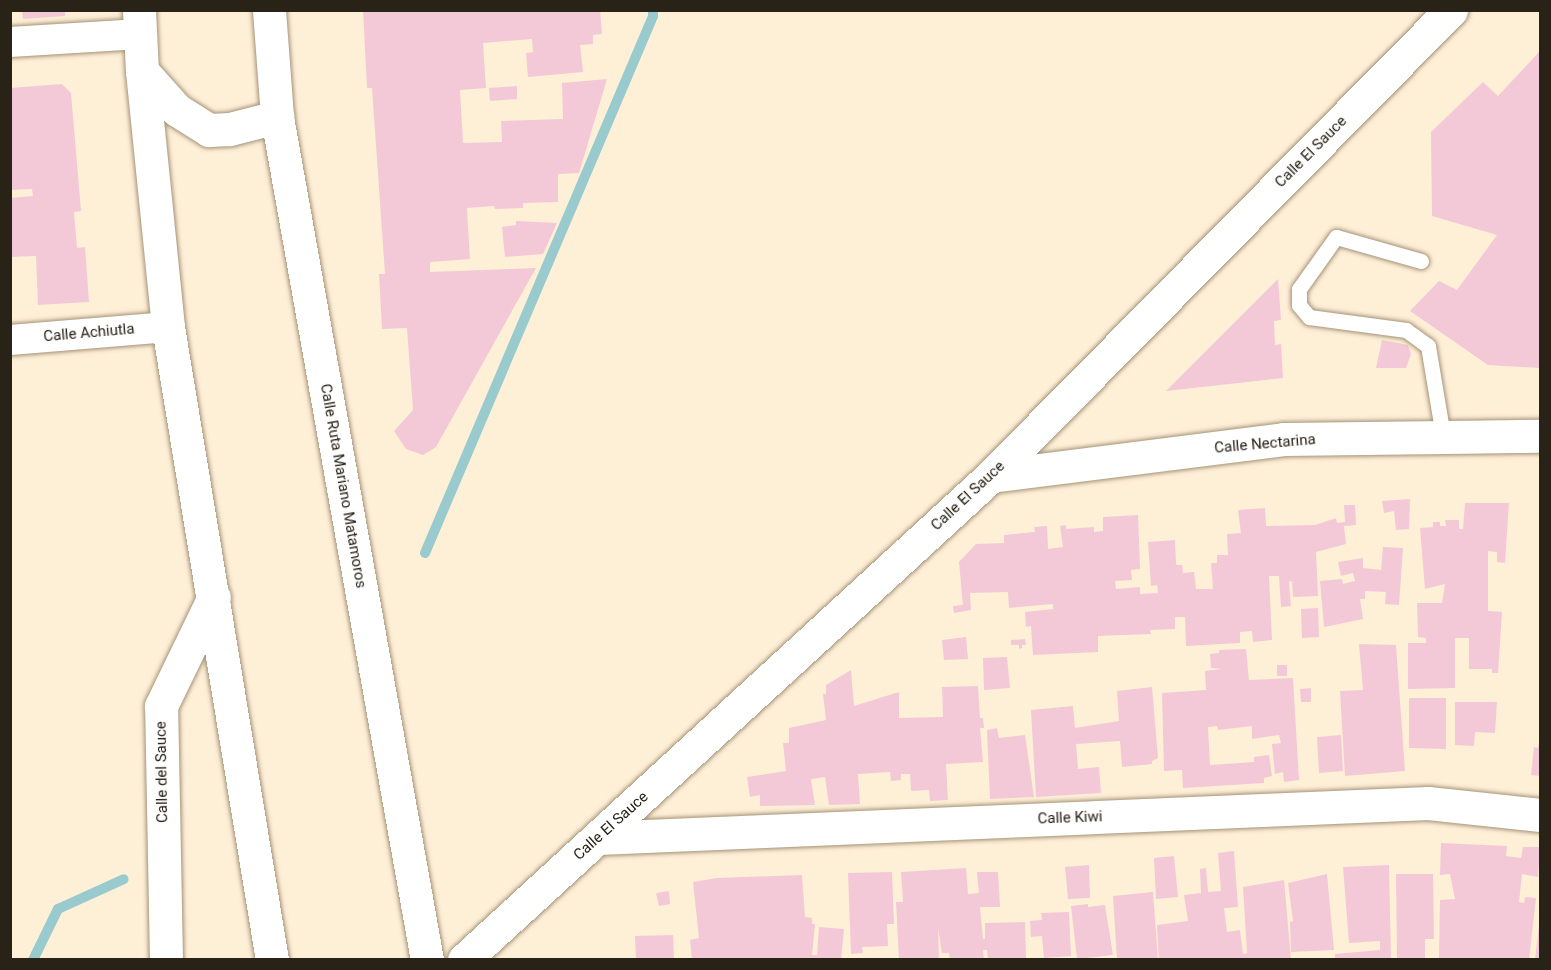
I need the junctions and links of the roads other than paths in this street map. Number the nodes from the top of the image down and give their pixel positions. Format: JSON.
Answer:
{"nodes":[{"id":1,"x":269,"y":10,"type":"edge"},
{"id":2,"x":1451,"y":10,"type":"edge"},
{"id":3,"x":139,"y":22,"type":"edge"},
{"id":4,"x":10,"y":42,"type":"edge"},
{"id":5,"x":142,"y":71,"type":"junction"},
{"id":6,"x":277,"y":117,"type":"junction"},
{"id":7,"x":1421,"y":261,"type":"dead end"},
{"id":8,"x":168,"y":327,"type":"junction"},
{"id":9,"x":10,"y":340,"type":"edge"},
{"id":10,"x":1443,"y":436,"type":"junction"},
{"id":11,"x":1540,"y":436,"type":"edge"},
{"id":12,"x":991,"y":476,"type":"junction"},
{"id":13,"x":214,"y":597,"type":"junction"},
{"id":14,"x":1540,"y":816,"type":"edge"},
{"id":15,"x":598,"y":838,"type":"junction"},
{"id":16,"x":166,"y":960,"type":"edge"},
{"id":17,"x":272,"y":960,"type":"edge"},
{"id":18,"x":427,"y":960,"type":"edge"},
{"id":19,"x":464,"y":960,"type":"edge"}],
"edges":[{"from":1,"to":6,"type":"street","name":"Calle Ruta Mariano Matamoros"},
{"from":2,"to":12,"type":"street","name":"Calle El Sauce"},
{"from":3,"to":4,"type":"street"},
{"from":3,"to":5,"type":"street"},
{"from":5,"to":6,"type":"street"},
{"from":5,"to":8,"type":"street"},
{"from":6,"to":18,"type":"street","name":"Calle Ruta Mariano Matamoros"},
{"from":7,"to":10,"type":"lane"},
{"from":8,"to":9,"type":"street","name":"Calle Achiutla"},
{"from":8,"to":13,"type":"street"},
{"from":10,"to":11,"type":"street","name":"Calle Nectarina"},
{"from":10,"to":12,"type":"street","name":"Calle Nectarina"},
{"from":12,"to":15,"type":"street","name":"Calle El Sauce"},
{"from":13,"to":16,"type":"street","name":"Calle del Sauce"},
{"from":13,"to":17,"type":"street"},
{"from":14,"to":15,"type":"street","name":"Calle Kiwi"},
{"from":15,"to":19,"type":"street","name":"Calle El Sauce"}]}
